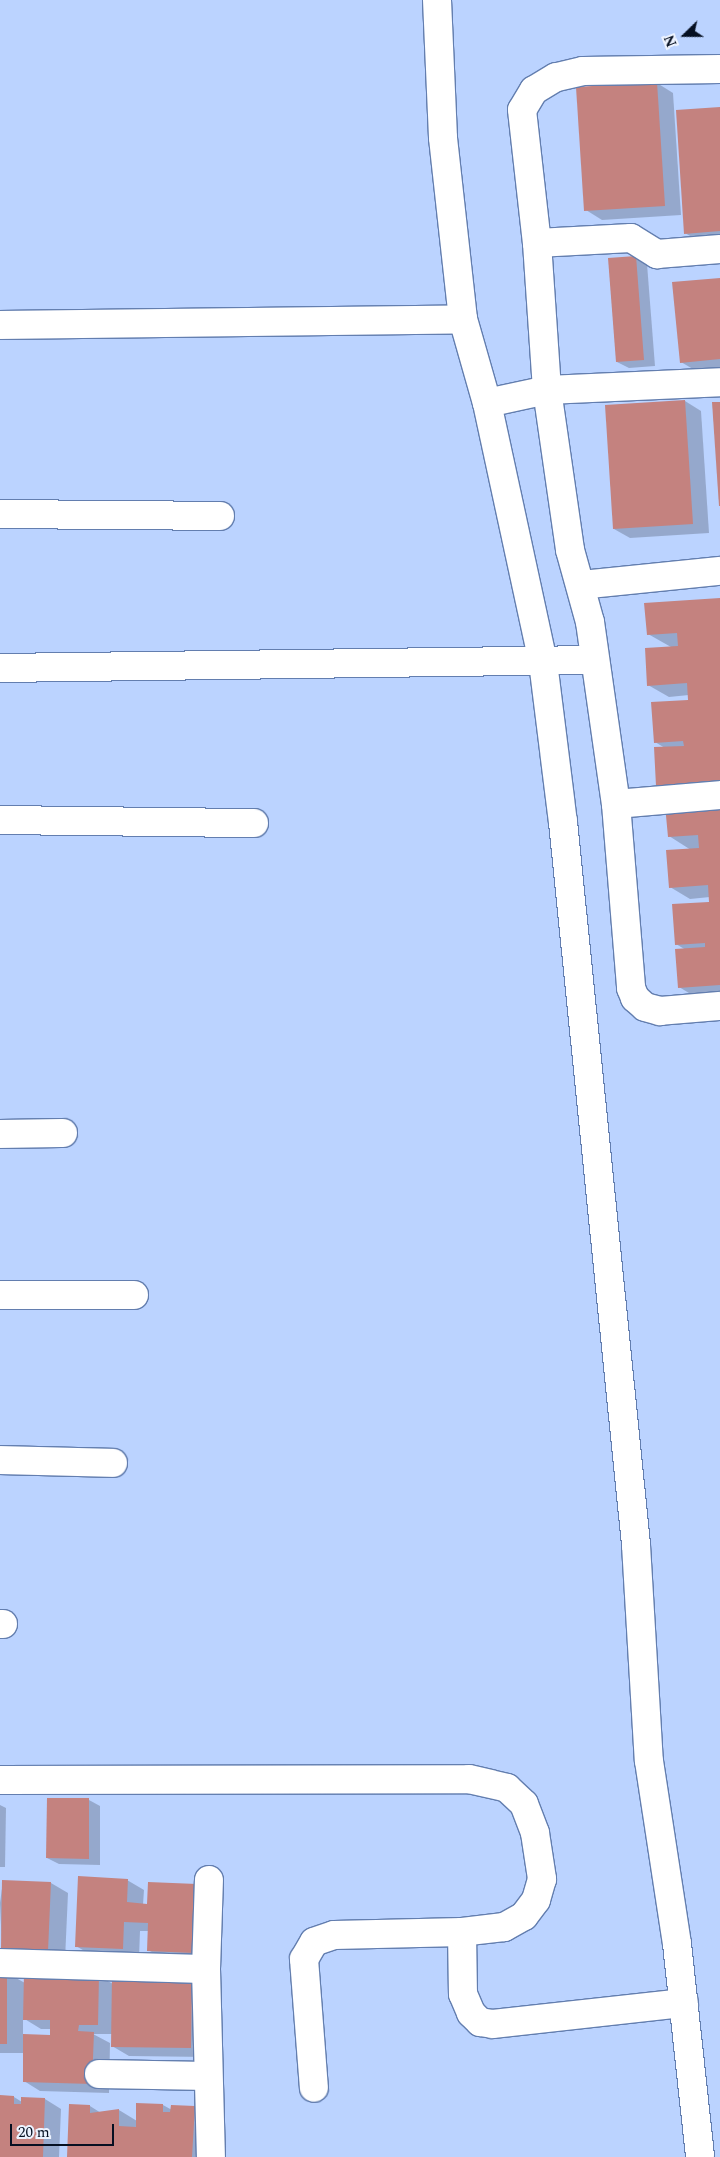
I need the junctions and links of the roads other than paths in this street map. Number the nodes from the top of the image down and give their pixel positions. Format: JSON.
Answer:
{"nodes":[{"id":1,"x":437,"y":0,"type":"edge"},
{"id":2,"x":720,"y":69,"type":"edge"},
{"id":3,"x":537,"y":243,"type":"junction"},
{"id":4,"x":720,"y":249,"type":"edge"},
{"id":5,"x":463,"y":319,"type":"junction"},
{"id":6,"x":0,"y":326,"type":"edge"},
{"id":7,"x":720,"y":382,"type":"edge"},
{"id":8,"x":547,"y":390,"type":"junction"},
{"id":9,"x":487,"y":403,"type":"junction"},
{"id":10,"x":0,"y":514,"type":"edge"},
{"id":11,"x":220,"y":516,"type":"dead end"},
{"id":12,"x":720,"y":571,"type":"edge"},
{"id":13,"x":581,"y":585,"type":"junction"},
{"id":14,"x":594,"y":660,"type":"junction"},
{"id":15,"x":544,"y":662,"type":"junction"},
{"id":16,"x":0,"y":668,"type":"edge"},
{"id":17,"x":720,"y":795,"type":"edge"},
{"id":18,"x":616,"y":804,"type":"junction"},
{"id":19,"x":0,"y":820,"type":"edge"},
{"id":20,"x":254,"y":823,"type":"dead end"},
{"id":21,"x":720,"y":1006,"type":"edge"},
{"id":22,"x":63,"y":1133,"type":"dead end"},
{"id":23,"x":0,"y":1134,"type":"edge"},
{"id":24,"x":134,"y":1295,"type":"dead end"},
{"id":25,"x":0,"y":1296,"type":"edge"},
{"id":26,"x":0,"y":1460,"type":"edge"},
{"id":27,"x":113,"y":1463,"type":"dead end"},
{"id":28,"x":0,"y":1780,"type":"edge"},
{"id":29,"x":209,"y":1880,"type":"dead end"},
{"id":30,"x":462,"y":1932,"type":"junction"},
{"id":31,"x":0,"y":1963,"type":"edge"},
{"id":32,"x":206,"y":1969,"type":"junction"},
{"id":33,"x":684,"y":2003,"type":"junction"},
{"id":34,"x":99,"y":2074,"type":"dead end"},
{"id":35,"x":206,"y":2076,"type":"junction"},
{"id":36,"x":314,"y":2088,"type":"dead end"},
{"id":37,"x":211,"y":2157,"type":"edge"},
{"id":38,"x":700,"y":2157,"type":"edge"}],
"edges":[{"from":1,"to":5,"type":"street"},
{"from":2,"to":3,"type":"street"},
{"from":3,"to":4,"type":"street"},
{"from":3,"to":8,"type":"street"},
{"from":5,"to":6,"type":"street"},
{"from":5,"to":9,"type":"street"},
{"from":7,"to":8,"type":"street"},
{"from":8,"to":9,"type":"street"},
{"from":8,"to":13,"type":"street"},
{"from":9,"to":15,"type":"street"},
{"from":10,"to":11,"type":"street"},
{"from":12,"to":13,"type":"street"},
{"from":13,"to":14,"type":"street"},
{"from":14,"to":15,"type":"street"},
{"from":14,"to":18,"type":"street"},
{"from":15,"to":16,"type":"street"},
{"from":15,"to":33,"type":"street"},
{"from":17,"to":18,"type":"street"},
{"from":18,"to":21,"type":"street"},
{"from":19,"to":20,"type":"street"},
{"from":22,"to":23,"type":"street"},
{"from":24,"to":25,"type":"street"},
{"from":26,"to":27,"type":"street"},
{"from":28,"to":30,"type":"street"},
{"from":29,"to":32,"type":"street"},
{"from":30,"to":33,"type":"street"},
{"from":30,"to":36,"type":"street"},
{"from":31,"to":32,"type":"street"},
{"from":32,"to":35,"type":"street"},
{"from":33,"to":38,"type":"street"},
{"from":34,"to":35,"type":"street"},
{"from":35,"to":37,"type":"street"}]}
